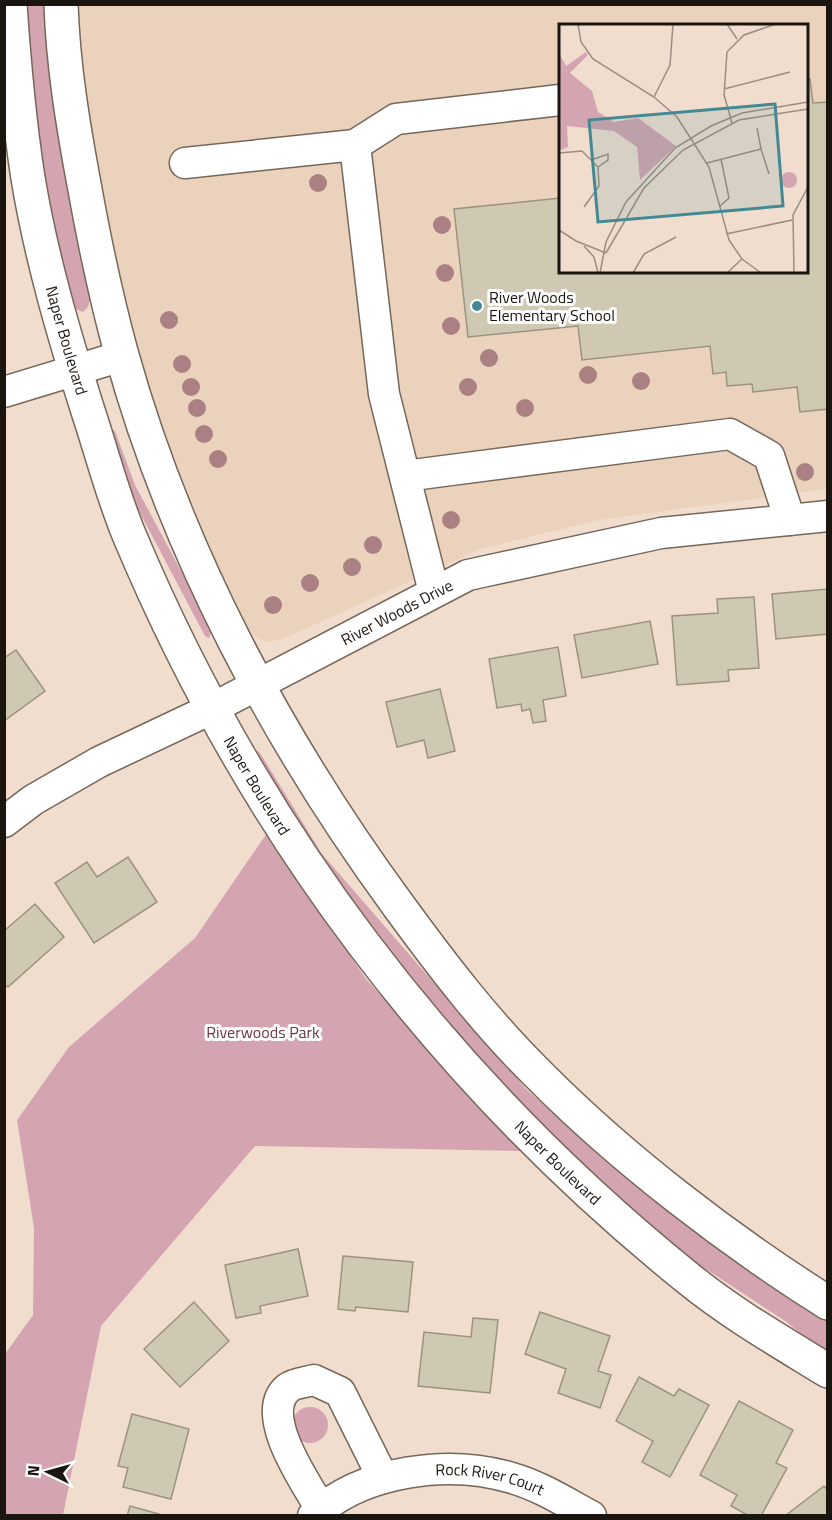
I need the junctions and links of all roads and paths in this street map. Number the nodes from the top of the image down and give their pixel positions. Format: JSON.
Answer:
{"nodes":[{"id":1,"x":10,"y":4,"type":"edge"},
{"id":2,"x":61,"y":4,"type":"edge"},
{"id":3,"x":559,"y":100,"type":"edge"},
{"id":4,"x":355,"y":145,"type":"junction"},
{"id":5,"x":185,"y":163,"type":"dead end"},
{"id":6,"x":122,"y":356,"type":"junction"},
{"id":7,"x":75,"y":370,"type":"junction"},
{"id":8,"x":4,"y":392,"type":"edge"},
{"id":9,"x":405,"y":476,"type":"junction"},
{"id":10,"x":828,"y":516,"type":"edge"},
{"id":11,"x":790,"y":520,"type":"junction"},
{"id":12,"x":434,"y":592,"type":"junction"},
{"id":13,"x":258,"y":685,"type":"junction"},
{"id":14,"x":211,"y":709,"type":"junction"},
{"id":15,"x":4,"y":822,"type":"edge"},
{"id":16,"x":828,"y":1303,"type":"edge"},
{"id":17,"x":828,"y":1371,"type":"edge"},
{"id":18,"x":383,"y":1478,"type":"junction"},
{"id":19,"x":317,"y":1512,"type":"edge"},
{"id":20,"x":591,"y":1515,"type":"edge"}],
"edges":[{"from":1,"to":7,"type":"main road","name":"Naper Boulevard"},
{"from":2,"to":6,"type":"main road"},
{"from":3,"to":4,"type":"street"},
{"from":4,"to":5,"type":"street"},
{"from":4,"to":9,"type":"street"},
{"from":6,"to":7,"type":"street"},
{"from":6,"to":13,"type":"main road"},
{"from":7,"to":8,"type":"street"},
{"from":7,"to":14,"type":"main road","name":"Naper Boulevard"},
{"from":9,"to":11,"type":"street"},
{"from":9,"to":12,"type":"street"},
{"from":10,"to":11,"type":"street","name":"River Woods Drive"},
{"from":11,"to":12,"type":"street","name":"River Woods Drive"},
{"from":12,"to":13,"type":"street","name":"River Woods Drive"},
{"from":13,"to":14,"type":"street","name":"River Woods Drive"},
{"from":13,"to":16,"type":"main road"},
{"from":14,"to":15,"type":"street","name":"River Woods Drive"},
{"from":14,"to":17,"type":"main road","name":"Naper Boulevard"},
{"from":18,"to":19,"type":"street","name":"Rock River Court"},
{"from":18,"to":19,"type":"street","name":"Rock River Court"},
{"from":18,"to":20,"type":"street","name":"Rock River Court"}]}
